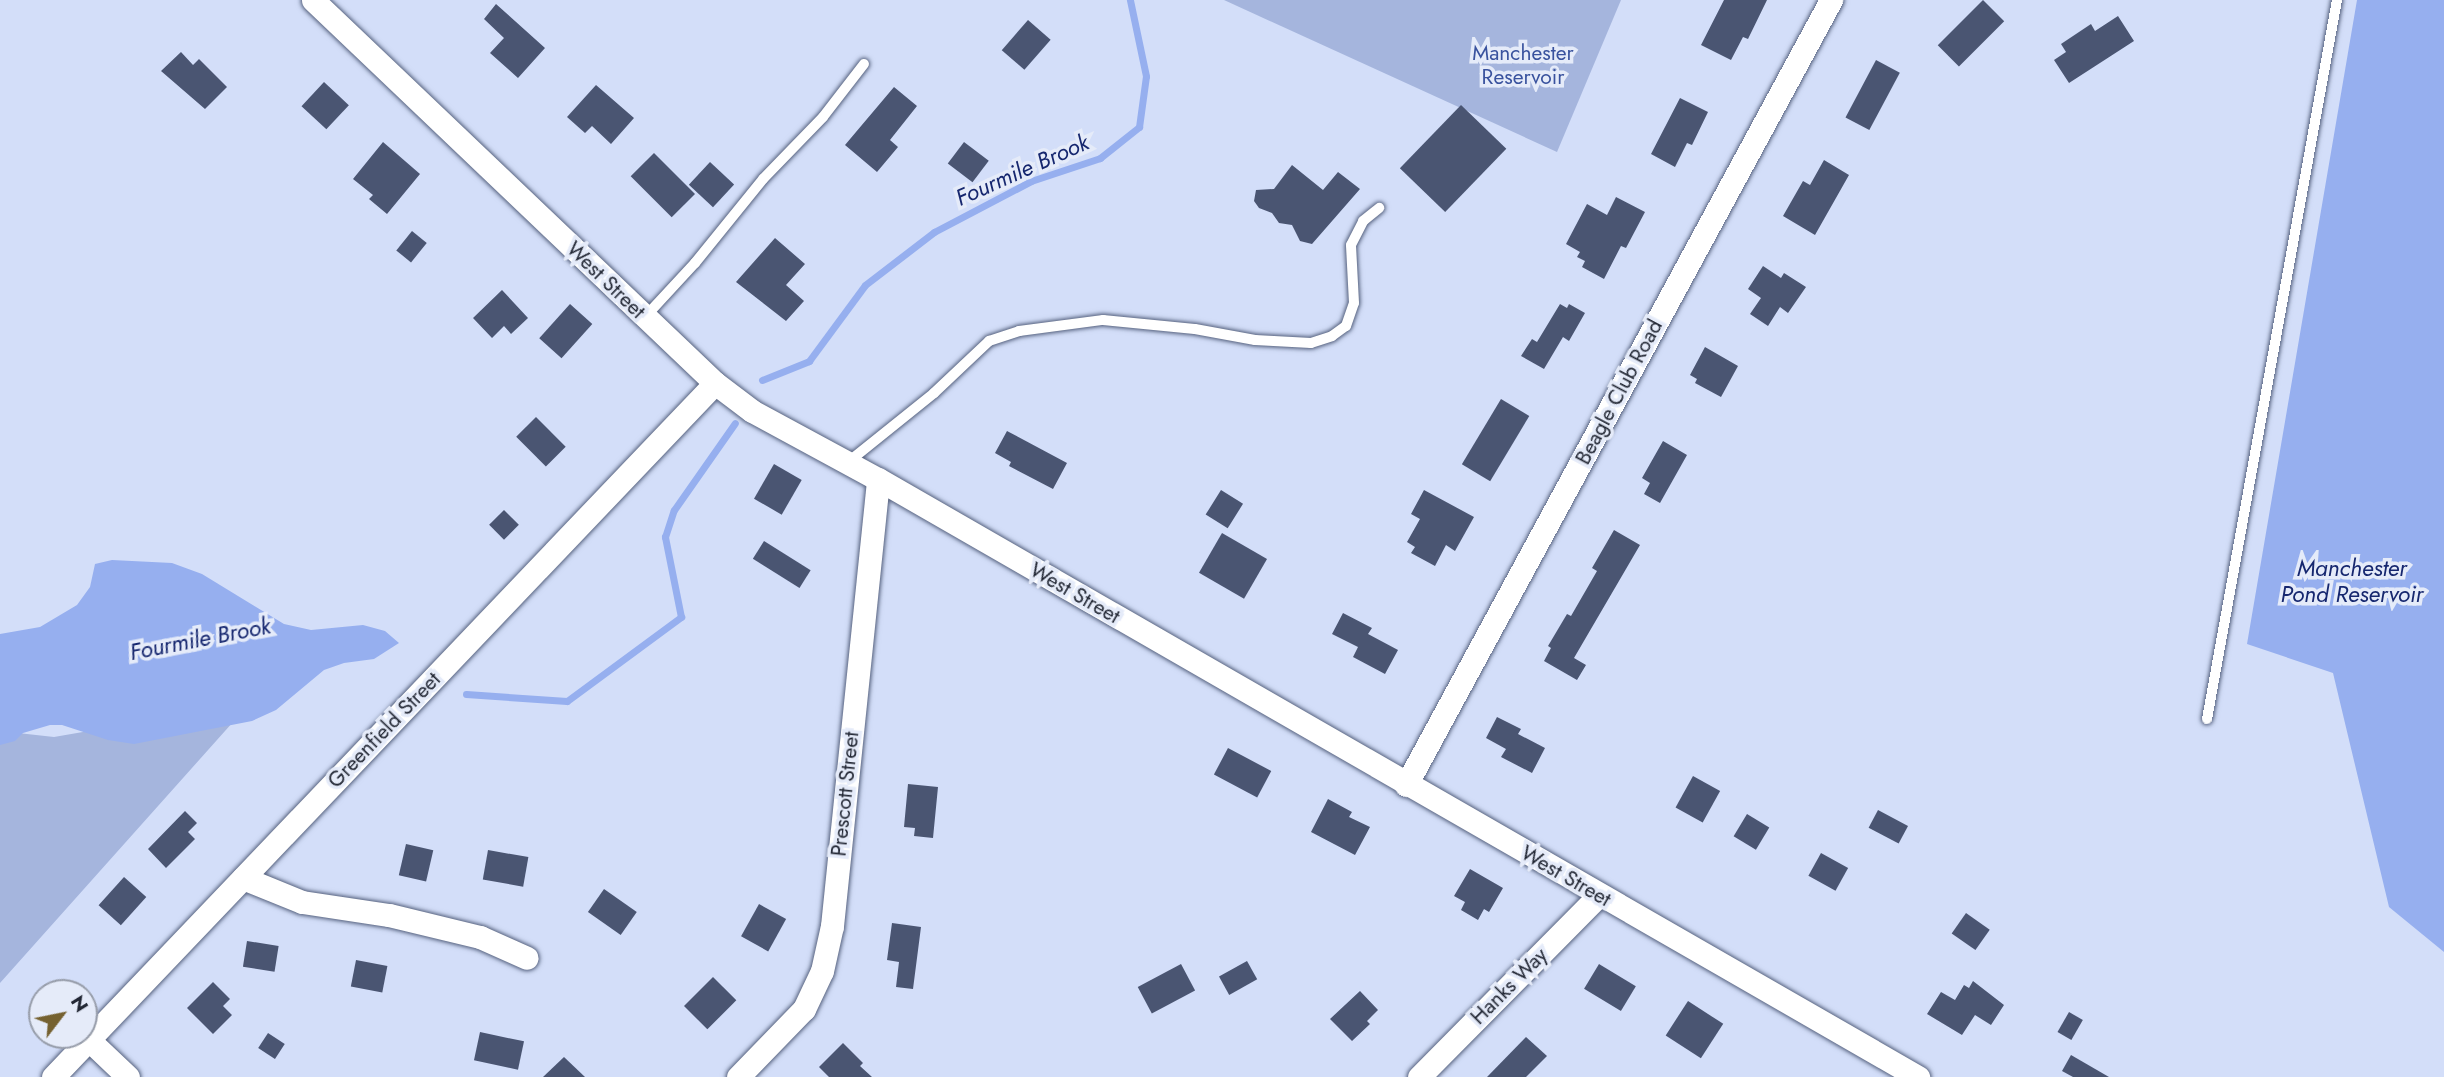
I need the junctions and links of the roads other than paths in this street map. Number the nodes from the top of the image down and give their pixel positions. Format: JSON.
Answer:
{"nodes":[{"id":1,"x":313,"y":0,"type":"edge"},
{"id":2,"x":1831,"y":0,"type":"edge"},
{"id":3,"x":2337,"y":0,"type":"edge"},
{"id":4,"x":864,"y":64,"type":"dead end"},
{"id":5,"x":1378,"y":208,"type":"dead end"},
{"id":6,"x":645,"y":317,"type":"junction"},
{"id":7,"x":715,"y":383,"type":"junction"},
{"id":8,"x":847,"y":463,"type":"junction"},
{"id":9,"x":878,"y":479,"type":"junction"},
{"id":10,"x":2207,"y":719,"type":"dead end"},
{"id":11,"x":1406,"y":785,"type":"junction"},
{"id":12,"x":243,"y":878,"type":"junction"},
{"id":13,"x":1599,"y":895,"type":"junction"},
{"id":14,"x":527,"y":958,"type":"dead end"},
{"id":15,"x":98,"y":1030,"type":"edge"},
{"id":16,"x":98,"y":1048,"type":"edge"},
{"id":17,"x":80,"y":1049,"type":"edge"},
{"id":18,"x":1891,"y":1071,"type":"edge"},
{"id":19,"x":53,"y":1077,"type":"edge"},
{"id":20,"x":128,"y":1077,"type":"edge"},
{"id":21,"x":738,"y":1077,"type":"edge"},
{"id":22,"x":1419,"y":1077,"type":"edge"},
{"id":23,"x":1918,"y":1077,"type":"edge"}],
"edges":[{"from":1,"to":6,"type":"street","name":"West Street"},
{"from":2,"to":11,"type":"street","name":"Beagle Club Road"},
{"from":3,"to":10,"type":"lane"},
{"from":4,"to":6,"type":"lane"},
{"from":5,"to":8,"type":"lane"},
{"from":6,"to":7,"type":"street","name":"West Street"},
{"from":7,"to":8,"type":"street","name":"West Street"},
{"from":7,"to":12,"type":"street","name":"Greenfield Street"},
{"from":8,"to":9,"type":"street","name":"West Street"},
{"from":9,"to":11,"type":"street","name":"West Street"},
{"from":9,"to":21,"type":"street","name":"Prescott Street"},
{"from":11,"to":13,"type":"street","name":"West Street"},
{"from":12,"to":14,"type":"street"},
{"from":12,"to":15,"type":"street","name":"Greenfield Street"},
{"from":13,"to":18,"type":"street","name":"West Street"},
{"from":13,"to":22,"type":"street","name":"Hanks Way"},
{"from":16,"to":20,"type":"street"},
{"from":17,"to":19,"type":"street","name":"Greenfield Street"},
{"from":18,"to":23,"type":"street","name":"West Street"}]}
